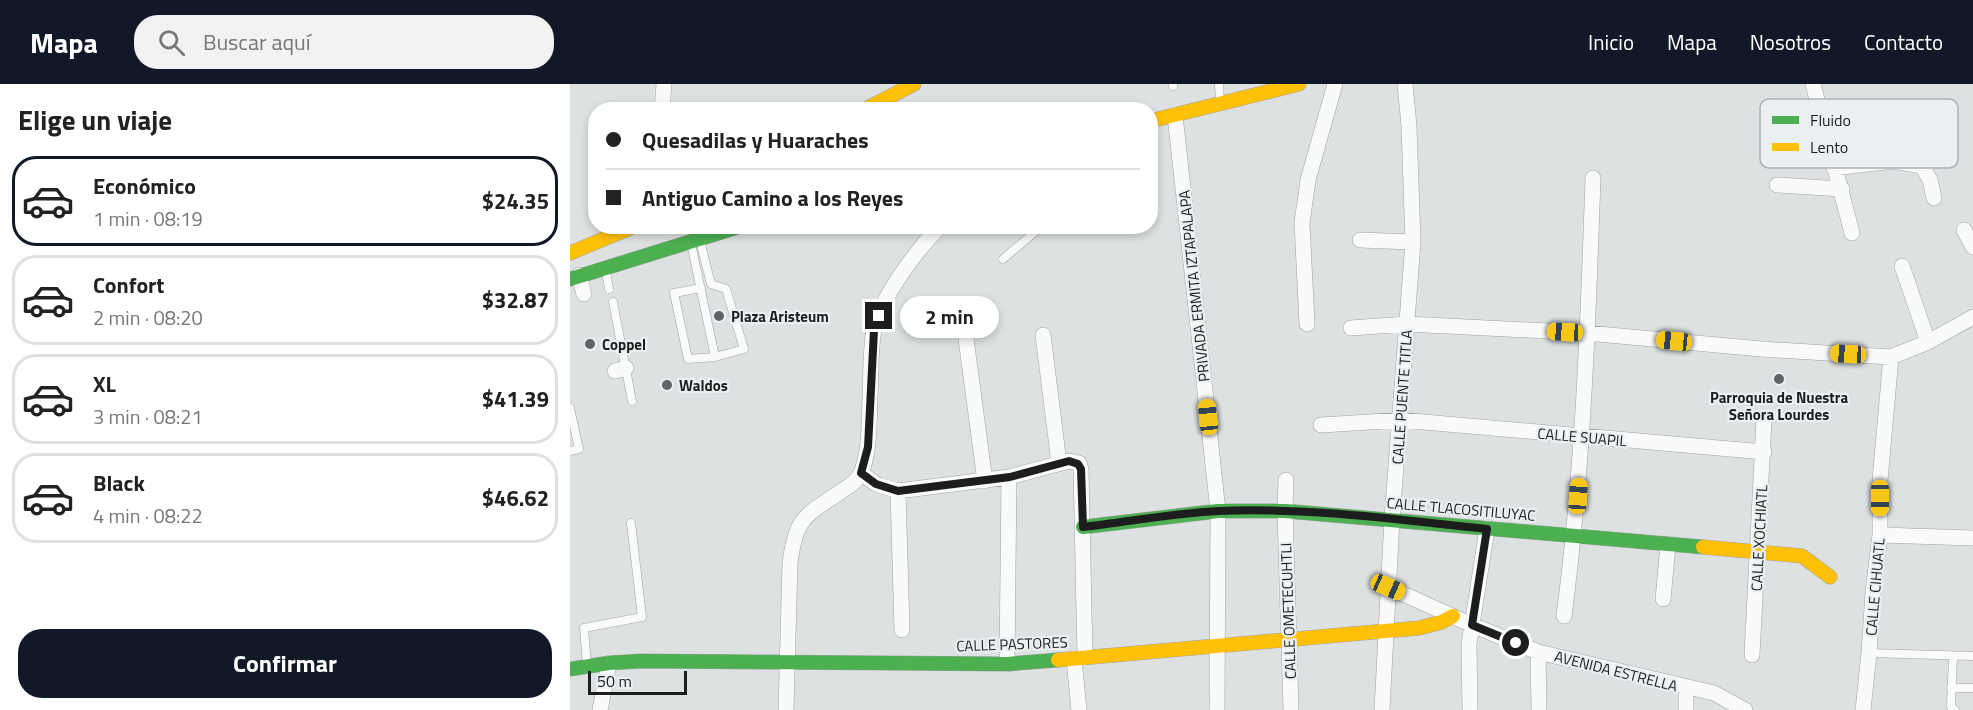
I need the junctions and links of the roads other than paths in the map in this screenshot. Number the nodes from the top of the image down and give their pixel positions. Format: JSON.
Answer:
{"nodes":[{"id":1,"x":664,"y":84,"type":"edge"},
{"id":2,"x":914,"y":84,"type":"edge"},
{"id":3,"x":1219,"y":84,"type":"edge"},
{"id":4,"x":1299,"y":84,"type":"edge"},
{"id":5,"x":1335,"y":84,"type":"edge"},
{"id":6,"x":1405,"y":84,"type":"edge"},
{"id":7,"x":1813,"y":84,"type":"edge"},
{"id":8,"x":1817,"y":99,"type":"edge"},
{"id":9,"x":663,"y":102,"type":"edge"},
{"id":10,"x":879,"y":102,"type":"edge"},
{"id":11,"x":1220,"y":103,"type":"junction"},
{"id":12,"x":1175,"y":115,"type":"junction"},
{"id":13,"x":1158,"y":119,"type":"edge"},
{"id":14,"x":1834,"y":168,"type":"edge"},
{"id":15,"x":1923,"y":168,"type":"edge"},
{"id":16,"x":1593,"y":178,"type":"dead end"},
{"id":17,"x":1777,"y":185,"type":"dead end"},
{"id":18,"x":1842,"y":189,"type":"junction"},
{"id":19,"x":1934,"y":198,"type":"dead end"},
{"id":20,"x":1964,"y":230,"type":"dead end"},
{"id":21,"x":1852,"y":233,"type":"dead end"},
{"id":22,"x":616,"y":234,"type":"edge"},
{"id":23,"x":716,"y":234,"type":"edge"},
{"id":24,"x":931,"y":234,"type":"edge"},
{"id":25,"x":1033,"y":234,"type":"edge"},
{"id":26,"x":1360,"y":240,"type":"dead end"},
{"id":27,"x":695,"y":241,"type":"junction"},
{"id":28,"x":1413,"y":242,"type":"junction"},
{"id":29,"x":1973,"y":247,"type":"edge"},
{"id":30,"x":570,"y":253,"type":"edge"},
{"id":31,"x":1003,"y":259,"type":"dead end"},
{"id":32,"x":1902,"y":266,"type":"dead end"},
{"id":33,"x":604,"y":268,"type":"junction"},
{"id":34,"x":575,"y":277,"type":"edge"},
{"id":35,"x":701,"y":288,"type":"junction"},
{"id":36,"x":609,"y":289,"type":"dead end"},
{"id":37,"x":584,"y":294,"type":"dead end"},
{"id":38,"x":613,"y":302,"type":"dead end"},
{"id":39,"x":1973,"y":317,"type":"edge"},
{"id":40,"x":1307,"y":324,"type":"dead end"},
{"id":41,"x":1407,"y":324,"type":"junction"},
{"id":42,"x":1351,"y":328,"type":"dead end"},
{"id":43,"x":1587,"y":333,"type":"junction"},
{"id":44,"x":1043,"y":335,"type":"dead end"},
{"id":45,"x":966,"y":339,"type":"dead end"},
{"id":46,"x":1928,"y":342,"type":"junction"},
{"id":47,"x":715,"y":357,"type":"junction"},
{"id":48,"x":1891,"y":357,"type":"junction"},
{"id":49,"x":632,"y":401,"type":"dead end"},
{"id":50,"x":570,"y":408,"type":"edge"},
{"id":51,"x":1401,"y":420,"type":"junction"},
{"id":52,"x":1764,"y":420,"type":"dead end"},
{"id":53,"x":1321,"y":425,"type":"dead end"},
{"id":54,"x":1582,"y":437,"type":"junction"},
{"id":55,"x":570,"y":451,"type":"edge"},
{"id":56,"x":1764,"y":452,"type":"junction"},
{"id":57,"x":1059,"y":463,"type":"junction"},
{"id":58,"x":861,"y":473,"type":"junction"},
{"id":59,"x":1010,"y":477,"type":"junction"},
{"id":60,"x":1286,"y":480,"type":"dead end"},
{"id":61,"x":985,"y":481,"type":"junction"},
{"id":62,"x":898,"y":491,"type":"junction"},
{"id":63,"x":1218,"y":511,"type":"junction"},
{"id":64,"x":1285,"y":511,"type":"junction"},
{"id":65,"x":1392,"y":519,"type":"junction"},
{"id":66,"x":631,"y":523,"type":"dead end"},
{"id":67,"x":1083,"y":527,"type":"junction"},
{"id":68,"x":1487,"y":529,"type":"junction"},
{"id":69,"x":1880,"y":535,"type":"junction"},
{"id":70,"x":1575,"y":536,"type":"junction"},
{"id":71,"x":1973,"y":537,"type":"edge"},
{"id":72,"x":1668,"y":545,"type":"junction"},
{"id":73,"x":1758,"y":552,"type":"junction"},
{"id":74,"x":1830,"y":577,"type":"dead end"},
{"id":75,"x":1388,"y":587,"type":"junction"},
{"id":76,"x":1663,"y":600,"type":"dead end"},
{"id":77,"x":1453,"y":616,"type":"junction"},
{"id":78,"x":1564,"y":616,"type":"dead end"},
{"id":79,"x":1472,"y":625,"type":"junction"},
{"id":80,"x":902,"y":630,"type":"dead end"},
{"id":81,"x":1386,"y":630,"type":"junction"},
{"id":82,"x":1290,"y":640,"type":"junction"},
{"id":83,"x":1217,"y":645,"type":"junction"},
{"id":84,"x":1538,"y":652,"type":"junction"},
{"id":85,"x":1869,"y":653,"type":"junction"},
{"id":86,"x":1752,"y":656,"type":"dead end"},
{"id":87,"x":1953,"y":656,"type":"junction"},
{"id":88,"x":1973,"y":656,"type":"edge"},
{"id":89,"x":1080,"y":658,"type":"junction"},
{"id":90,"x":787,"y":662,"type":"junction"},
{"id":91,"x":609,"y":663,"type":"junction"},
{"id":92,"x":1006,"y":664,"type":"junction"},
{"id":93,"x":587,"y":666,"type":"junction"},
{"id":94,"x":570,"y":669,"type":"edge"},
{"id":95,"x":1686,"y":688,"type":"junction"},
{"id":96,"x":1951,"y":688,"type":"junction"},
{"id":97,"x":1973,"y":688,"type":"edge"},
{"id":98,"x":600,"y":710,"type":"edge"},
{"id":99,"x":786,"y":710,"type":"edge"},
{"id":100,"x":1078,"y":710,"type":"edge"},
{"id":101,"x":1217,"y":710,"type":"edge"},
{"id":102,"x":1291,"y":710,"type":"edge"},
{"id":103,"x":1382,"y":710,"type":"edge"},
{"id":104,"x":1470,"y":710,"type":"edge"},
{"id":105,"x":1539,"y":710,"type":"edge"},
{"id":106,"x":1686,"y":710,"type":"edge"},
{"id":107,"x":1745,"y":710,"type":"edge"},
{"id":108,"x":1863,"y":710,"type":"edge"},
{"id":109,"x":1955,"y":710,"type":"edge"}],
"edges":[{"from":1,"to":9,"type":"street"},
{"from":2,"to":10,"type":"street"},
{"from":3,"to":11,"type":"lane"},
{"from":4,"to":11,"type":"street"},
{"from":5,"to":40,"type":"street"},
{"from":6,"to":28,"type":"street","name":"CALLE PUENTE TITLA"},
{"from":7,"to":8,"type":"street"},
{"from":11,"to":12,"type":"street"},
{"from":12,"to":13,"type":"street"},
{"from":12,"to":63,"type":"street","name":"PRIVADA ERMITA IZTAPALAPA"},
{"from":14,"to":18,"type":"street"},
{"from":15,"to":19,"type":"street"},
{"from":16,"to":43,"type":"street"},
{"from":17,"to":18,"type":"street"},
{"from":18,"to":21,"type":"street"},
{"from":20,"to":29,"type":"street"},
{"from":22,"to":30,"type":"street"},
{"from":23,"to":27,"type":"street"},
{"from":24,"to":58,"type":"street"},
{"from":25,"to":31,"type":"lane"},
{"from":26,"to":28,"type":"street"},
{"from":27,"to":33,"type":"street"},
{"from":27,"to":35,"type":"lane"},
{"from":27,"to":47,"type":"lane"},
{"from":28,"to":41,"type":"street","name":"CALLE PUENTE TITLA"},
{"from":32,"to":46,"type":"street"},
{"from":33,"to":34,"type":"street"},
{"from":33,"to":36,"type":"lane"},
{"from":34,"to":37,"type":"street"},
{"from":35,"to":47,"type":"lane"},
{"from":35,"to":47,"type":"lane"},
{"from":38,"to":49,"type":"lane"},
{"from":39,"to":46,"type":"street"},
{"from":41,"to":42,"type":"street"},
{"from":41,"to":43,"type":"street"},
{"from":41,"to":51,"type":"street","name":"CALLE PUENTE TITLA"},
{"from":43,"to":48,"type":"street"},
{"from":43,"to":54,"type":"street"},
{"from":44,"to":57,"type":"street"},
{"from":45,"to":61,"type":"street"},
{"from":46,"to":48,"type":"street"},
{"from":48,"to":69,"type":"street","name":"CALLE CIHUATL"},
{"from":50,"to":55,"type":"lane"},
{"from":51,"to":53,"type":"street","name":"CALLE SUAPIL"},
{"from":51,"to":54,"type":"street","name":"CALLE SUAPIL"},
{"from":51,"to":65,"type":"street","name":"CALLE PUENTE TITLA"},
{"from":52,"to":56,"type":"street","name":"CALLE XOCHIATL"},
{"from":54,"to":56,"type":"street","name":"CALLE SUAPIL"},
{"from":54,"to":70,"type":"street"},
{"from":56,"to":73,"type":"street","name":"CALLE XOCHIATL"},
{"from":57,"to":59,"type":"street"},
{"from":57,"to":67,"type":"street"},
{"from":58,"to":62,"type":"street"},
{"from":58,"to":90,"type":"street"},
{"from":59,"to":61,"type":"street"},
{"from":59,"to":92,"type":"street"},
{"from":60,"to":64,"type":"street","name":"CALLE OMETECUHTLI"},
{"from":61,"to":62,"type":"street"},
{"from":62,"to":80,"type":"street"},
{"from":63,"to":64,"type":"street","name":"CALLE TLACOSITILUYAC"},
{"from":63,"to":67,"type":"street","name":"CALLE TLACOSITILUYAC"},
{"from":63,"to":83,"type":"street","name":"PRIVADA ERMITA IZTAPALAPA"},
{"from":64,"to":65,"type":"street","name":"CALLE TLACOSITILUYAC"},
{"from":64,"to":82,"type":"street","name":"CALLE OMETECUHTLI"},
{"from":65,"to":68,"type":"street","name":"CALLE TLACOSITILUYAC"},
{"from":65,"to":75,"type":"street","name":"CALLE PUENTE TITLA"},
{"from":66,"to":93,"type":"lane"},
{"from":67,"to":89,"type":"street"},
{"from":68,"to":70,"type":"street","name":"CALLE TLACOSITILUYAC"},
{"from":68,"to":79,"type":"street"},
{"from":69,"to":71,"type":"street"},
{"from":69,"to":85,"type":"street","name":"CALLE CIHUATL"},
{"from":70,"to":72,"type":"street","name":"CALLE TLACOSITILUYAC"},
{"from":70,"to":78,"type":"street"},
{"from":72,"to":73,"type":"street","name":"CALLE TLACOSITILUYAC"},
{"from":72,"to":76,"type":"street"},
{"from":73,"to":74,"type":"street","name":"CALLE TLACOSITILUYAC"},
{"from":73,"to":86,"type":"street","name":"CALLE XOCHIATL"},
{"from":75,"to":77,"type":"street","name":"AVENIDA ESTRELLA"},
{"from":75,"to":81,"type":"street","name":"CALLE PUENTE TITLA"},
{"from":77,"to":79,"type":"street","name":"AVENIDA ESTRELLA"},
{"from":77,"to":81,"type":"street","name":"CALLE PASTORES"},
{"from":79,"to":84,"type":"street","name":"AVENIDA ESTRELLA"},
{"from":79,"to":104,"type":"street"},
{"from":81,"to":82,"type":"street","name":"CALLE PASTORES"},
{"from":81,"to":103,"type":"street","name":"CALLE PUENTE TITLA"},
{"from":82,"to":83,"type":"street","name":"CALLE PASTORES"},
{"from":82,"to":102,"type":"street","name":"CALLE OMETECUHTLI"},
{"from":83,"to":89,"type":"street","name":"CALLE PASTORES"},
{"from":83,"to":101,"type":"street","name":"PRIVADA ERMITA IZTAPALAPA"},
{"from":84,"to":95,"type":"street","name":"AVENIDA ESTRELLA"},
{"from":84,"to":105,"type":"street"},
{"from":85,"to":87,"type":"lane"},
{"from":85,"to":108,"type":"street","name":"CALLE CIHUATL"},
{"from":87,"to":88,"type":"lane"},
{"from":87,"to":96,"type":"lane"},
{"from":89,"to":92,"type":"street","name":"CALLE PASTORES"},
{"from":89,"to":100,"type":"street"},
{"from":90,"to":91,"type":"street","name":"CALLE PASTORES"},
{"from":90,"to":92,"type":"street","name":"CALLE PASTORES"},
{"from":90,"to":99,"type":"street"},
{"from":91,"to":93,"type":"street","name":"CALLE PASTORES"},
{"from":91,"to":98,"type":"street"},
{"from":93,"to":94,"type":"street","name":"CALLE PASTORES"},
{"from":95,"to":106,"type":"street"},
{"from":95,"to":107,"type":"street","name":"AVENIDA ESTRELLA"},
{"from":96,"to":97,"type":"lane"},
{"from":96,"to":109,"type":"lane"}]}
